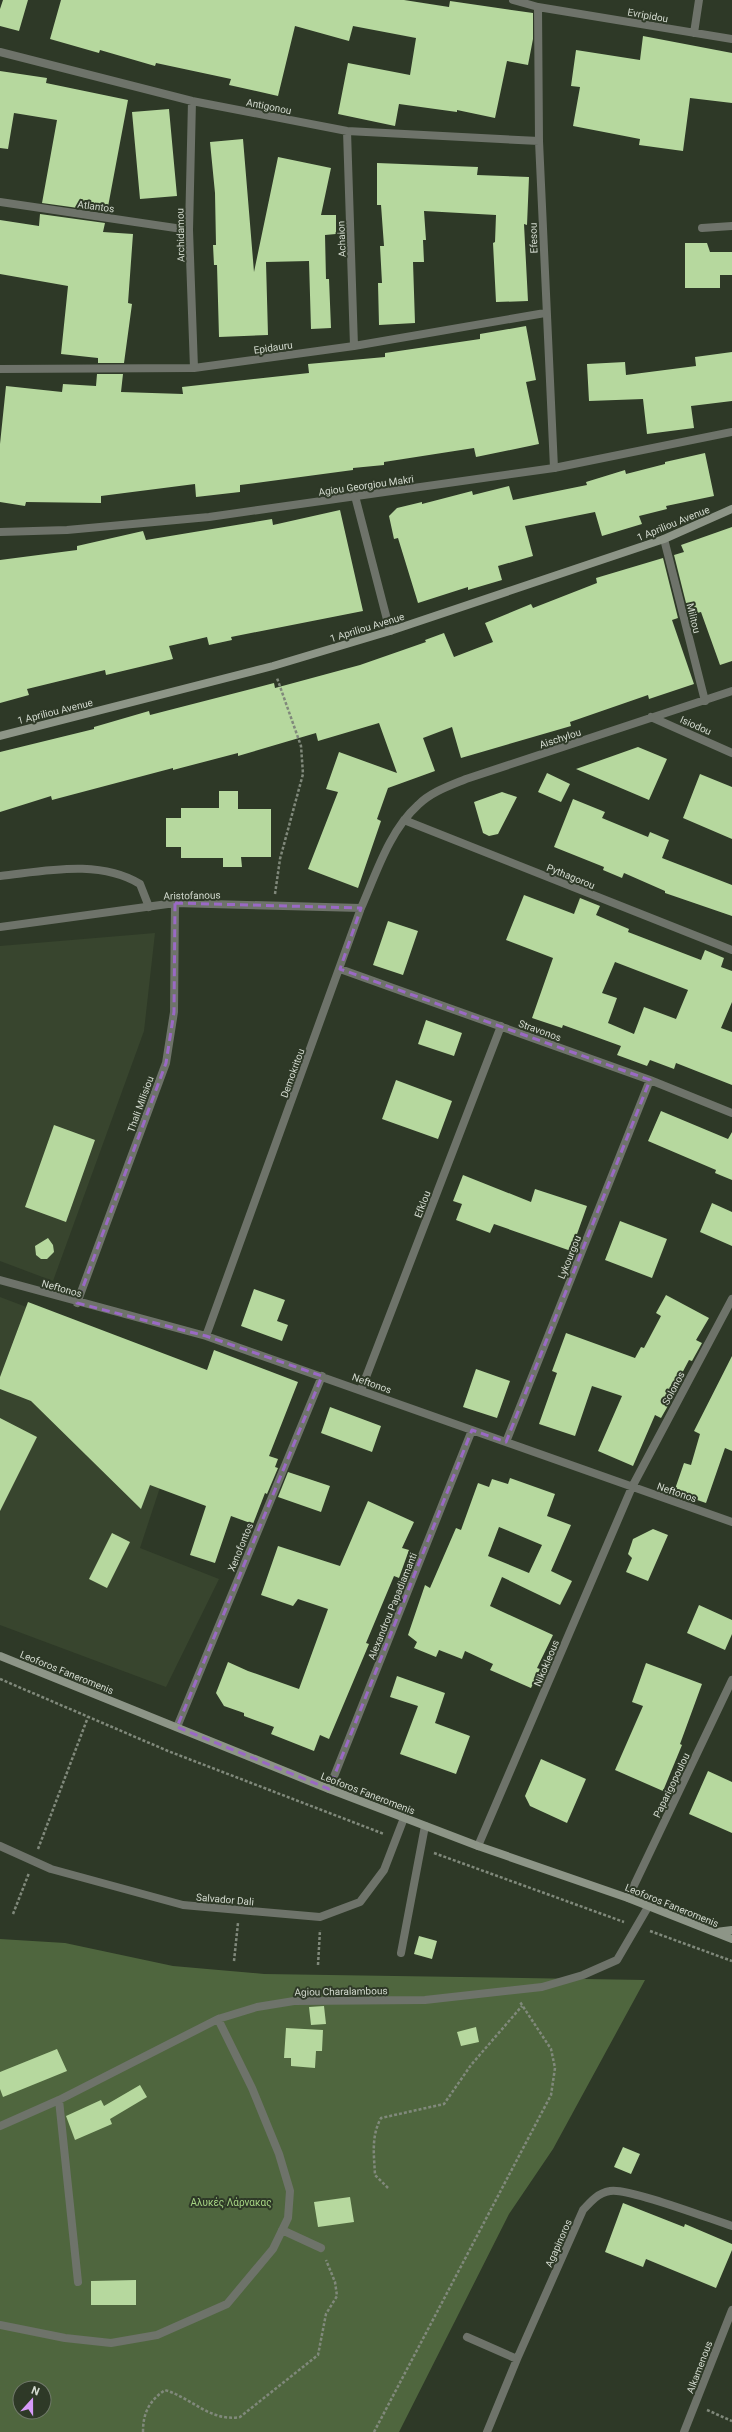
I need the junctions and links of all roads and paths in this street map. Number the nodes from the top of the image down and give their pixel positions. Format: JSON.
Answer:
{"nodes":[{"id":1,"x":513,"y":0,"type":"edge"},
{"id":2,"x":699,"y":0,"type":"edge"},
{"id":3,"x":538,"y":6,"type":"junction"},
{"id":4,"x":694,"y":33,"type":"junction"},
{"id":5,"x":732,"y":39,"type":"edge"},
{"id":6,"x":0,"y":52,"type":"edge"},
{"id":7,"x":192,"y":101,"type":"junction"},
{"id":8,"x":347,"y":131,"type":"junction"},
{"id":9,"x":539,"y":141,"type":"junction"},
{"id":10,"x":0,"y":202,"type":"edge"},
{"id":11,"x":732,"y":226,"type":"edge"},
{"id":12,"x":702,"y":228,"type":"dead end"},
{"id":13,"x":189,"y":230,"type":"junction"},
{"id":14,"x":545,"y":314,"type":"junction"},
{"id":15,"x":354,"y":346,"type":"junction"},
{"id":16,"x":194,"y":368,"type":"junction"},
{"id":17,"x":0,"y":369,"type":"edge"},
{"id":18,"x":732,"y":432,"type":"edge"},
{"id":19,"x":554,"y":468,"type":"junction"},
{"id":20,"x":354,"y":496,"type":"junction"},
{"id":21,"x":732,"y":509,"type":"edge"},
{"id":22,"x":0,"y":532,"type":"edge"},
{"id":23,"x":664,"y":539,"type":"junction"},
{"id":24,"x":390,"y":630,"type":"junction"},
{"id":25,"x":273,"y":666,"type":"junction"},
{"id":26,"x":732,"y":691,"type":"edge"},
{"id":27,"x":705,"y":701,"type":"junction"},
{"id":28,"x":652,"y":716,"type":"junction"},
{"id":29,"x":0,"y":736,"type":"edge"},
{"id":30,"x":732,"y":753,"type":"edge"},
{"id":31,"x":404,"y":820,"type":"junction"},
{"id":32,"x":0,"y":876,"type":"edge"},
{"id":33,"x":175,"y":903,"type":"junction"},
{"id":34,"x":272,"y":906,"type":"junction"},
{"id":35,"x":149,"y":907,"type":"junction"},
{"id":36,"x":361,"y":908,"type":"junction"},
{"id":37,"x":0,"y":927,"type":"edge"},
{"id":38,"x":732,"y":950,"type":"edge"},
{"id":39,"x":340,"y":969,"type":"junction"},
{"id":40,"x":500,"y":1026,"type":"junction"},
{"id":41,"x":650,"y":1080,"type":"junction"},
{"id":42,"x":732,"y":1113,"type":"edge"},
{"id":43,"x":0,"y":1280,"type":"edge"},
{"id":44,"x":732,"y":1299,"type":"edge"},
{"id":45,"x":77,"y":1303,"type":"junction"},
{"id":46,"x":206,"y":1336,"type":"junction"},
{"id":47,"x":322,"y":1376,"type":"junction"},
{"id":48,"x":361,"y":1390,"type":"junction"},
{"id":49,"x":472,"y":1430,"type":"junction"},
{"id":50,"x":506,"y":1442,"type":"junction"},
{"id":51,"x":632,"y":1487,"type":"junction"},
{"id":52,"x":732,"y":1522,"type":"edge"},
{"id":53,"x":0,"y":1656,"type":"edge"},
{"id":54,"x":0,"y":1679,"type":"edge"},
{"id":55,"x":732,"y":1680,"type":"edge"},
{"id":56,"x":729,"y":1696,"type":"edge"},
{"id":57,"x":88,"y":1717,"type":"junction"},
{"id":58,"x":177,"y":1727,"type":"junction"},
{"id":59,"x":330,"y":1789,"type":"junction"},
{"id":60,"x":404,"y":1818,"type":"junction"},
{"id":61,"x":425,"y":1826,"type":"junction"},
{"id":62,"x":396,"y":1839,"type":"junction"},
{"id":63,"x":0,"y":1846,"type":"edge"},
{"id":64,"x":478,"y":1846,"type":"junction"},
{"id":65,"x":421,"y":1848,"type":"junction"},
{"id":66,"x":34,"y":1861,"type":"junction"},
{"id":67,"x":628,"y":1898,"type":"junction"},
{"id":68,"x":648,"y":1907,"type":"junction"},
{"id":69,"x":239,"y":1910,"type":"junction"},
{"id":70,"x":13,"y":1914,"type":"dead end"},
{"id":71,"x":320,"y":1917,"type":"junction"},
{"id":72,"x":637,"y":1927,"type":"junction"},
{"id":73,"x":732,"y":1930,"type":"edge"},
{"id":74,"x":714,"y":1932,"type":"junction"},
{"id":75,"x":732,"y":1939,"type":"edge"},
{"id":76,"x":401,"y":1953,"type":"dead end"},
{"id":77,"x":234,"y":1961,"type":"dead end"},
{"id":78,"x":732,"y":1961,"type":"edge"},
{"id":79,"x":318,"y":1965,"type":"dead end"},
{"id":80,"x":512,"y":1990,"type":"junction"},
{"id":81,"x":522,"y":2006,"type":"junction"},
{"id":82,"x":218,"y":2019,"type":"junction"},
{"id":83,"x":59,"y":2100,"type":"junction"},
{"id":84,"x":0,"y":2126,"type":"edge"},
{"id":85,"x":388,"y":2188,"type":"dead end"},
{"id":86,"x":732,"y":2226,"type":"edge"},
{"id":87,"x":282,"y":2230,"type":"junction"},
{"id":88,"x":322,"y":2248,"type":"joint"},
{"id":89,"x":78,"y":2282,"type":"dead end"},
{"id":90,"x":732,"y":2310,"type":"edge"},
{"id":91,"x":0,"y":2325,"type":"edge"},
{"id":92,"x":467,"y":2337,"type":"dead end"},
{"id":93,"x":517,"y":2359,"type":"junction"},
{"id":94,"x":695,"y":2405,"type":"junction"},
{"id":95,"x":732,"y":2421,"type":"edge"},
{"id":96,"x":143,"y":2432,"type":"edge"},
{"id":97,"x":374,"y":2432,"type":"edge"},
{"id":98,"x":487,"y":2432,"type":"edge"},
{"id":99,"x":684,"y":2432,"type":"edge"}],
"edges":[{"from":1,"to":3,"type":"street","name":"Evripidou"},
{"from":2,"to":4,"type":"street"},
{"from":3,"to":4,"type":"street","name":"Evripidou"},
{"from":3,"to":9,"type":"street","name":"Efesou"},
{"from":4,"to":5,"type":"street","name":"Evripidou"},
{"from":6,"to":7,"type":"street","name":"Antigonou"},
{"from":7,"to":8,"type":"street","name":"Antigonou"},
{"from":7,"to":13,"type":"street","name":"Archidamou"},
{"from":8,"to":9,"type":"street","name":"Antigonou"},
{"from":8,"to":15,"type":"street","name":"Achaion"},
{"from":9,"to":14,"type":"street","name":"Efesou"},
{"from":10,"to":13,"type":"street","name":"Atlantos"},
{"from":11,"to":12,"type":"street"},
{"from":13,"to":16,"type":"street","name":"Archidamou"},
{"from":14,"to":15,"type":"street","name":"Epidauru"},
{"from":14,"to":19,"type":"street","name":"Efesou"},
{"from":15,"to":16,"type":"street","name":"Epidauru"},
{"from":16,"to":17,"type":"street","name":"Epidauru"},
{"from":18,"to":19,"type":"street","name":"Agiou Georgiou Makri"},
{"from":19,"to":20,"type":"street","name":"Agiou Georgiou Makri"},
{"from":20,"to":22,"type":"street","name":"Agiou Georgiou Makri"},
{"from":20,"to":24,"type":"street"},
{"from":21,"to":23,"type":"main road","name":"1 Apriliou Avenue"},
{"from":23,"to":24,"type":"main road","name":"1 Apriliou Avenue"},
{"from":23,"to":27,"type":"street","name":"Militou"},
{"from":24,"to":25,"type":"main road","name":"1 Apriliou Avenue"},
{"from":25,"to":29,"type":"main road","name":"1 Apriliou Avenue"},
{"from":25,"to":34,"type":"path"},
{"from":26,"to":27,"type":"street","name":"Aischylou"},
{"from":27,"to":28,"type":"street","name":"Aischylou"},
{"from":28,"to":30,"type":"street","name":"Isiodou"},
{"from":28,"to":31,"type":"street","name":"Aischylou"},
{"from":31,"to":36,"type":"street","name":"Demokritou"},
{"from":31,"to":38,"type":"street","name":"Pythagorou"},
{"from":32,"to":35,"type":"street"},
{"from":33,"to":34,"type":"street","name":"Aristofanous"},
{"from":33,"to":35,"type":"street","name":"Aristofanous"},
{"from":33,"to":45,"type":"street","name":"Thali Milisiou"},
{"from":34,"to":36,"type":"street","name":"Aristofanous"},
{"from":35,"to":37,"type":"street","name":"Aristofanous"},
{"from":36,"to":39,"type":"street","name":"Demokritou"},
{"from":39,"to":40,"type":"street","name":"Stravonos"},
{"from":39,"to":46,"type":"street","name":"Demokritou"},
{"from":40,"to":41,"type":"street","name":"Stravonos"},
{"from":40,"to":48,"type":"street","name":"Efklou"},
{"from":41,"to":42,"type":"street","name":"Stravonos"},
{"from":41,"to":50,"type":"street","name":"Lykourgou"},
{"from":43,"to":45,"type":"street","name":"Neftonos"},
{"from":44,"to":51,"type":"street","name":"Solonos"},
{"from":45,"to":46,"type":"street","name":"Neftonos"},
{"from":46,"to":47,"type":"street","name":"Neftonos"},
{"from":47,"to":48,"type":"street","name":"Neftonos"},
{"from":47,"to":58,"type":"street","name":"Xenofontos"},
{"from":48,"to":49,"type":"street","name":"Neftonos"},
{"from":49,"to":50,"type":"street","name":"Neftonos"},
{"from":49,"to":59,"type":"street","name":"Alexandrou Papadiamanti"},
{"from":50,"to":51,"type":"street","name":"Neftonos"},
{"from":51,"to":52,"type":"street","name":"Neftonos"},
{"from":51,"to":64,"type":"street","name":"Nikokleous"},
{"from":53,"to":58,"type":"main road","name":"Leoforos Faneromenis"},
{"from":54,"to":57,"type":"path"},
{"from":55,"to":56,"type":"street","name":"Paparigopoulou"},
{"from":56,"to":67,"type":"street","name":"Paparigopoulou"},
{"from":57,"to":62,"type":"path"},
{"from":57,"to":66,"type":"path"},
{"from":58,"to":59,"type":"main road","name":"Leoforos Faneromenis"},
{"from":59,"to":60,"type":"main road","name":"Leoforos Faneromenis"},
{"from":60,"to":61,"type":"main road","name":"Leoforos Faneromenis"},
{"from":60,"to":62,"type":"street","name":"Salvador Dali"},
{"from":61,"to":64,"type":"main road","name":"Leoforos Faneromenis"},
{"from":61,"to":65,"type":"street"},
{"from":62,"to":71,"type":"street","name":"Salvador Dali"},
{"from":63,"to":66,"type":"street","name":"Salvador Dali"},
{"from":64,"to":67,"type":"main road","name":"Leoforos Faneromenis"},
{"from":65,"to":72,"type":"path"},
{"from":65,"to":76,"type":"street"},
{"from":66,"to":69,"type":"street","name":"Salvador Dali"},
{"from":66,"to":70,"type":"path"},
{"from":67,"to":68,"type":"main road","name":"Leoforos Faneromenis"},
{"from":68,"to":72,"type":"street","name":"Agiou Charalambous"},
{"from":68,"to":74,"type":"main road","name":"Leoforos Faneromenis"},
{"from":69,"to":71,"type":"street","name":"Salvador Dali"},
{"from":69,"to":77,"type":"path"},
{"from":71,"to":79,"type":"path"},
{"from":72,"to":78,"type":"path"},
{"from":72,"to":80,"type":"street","name":"Agiou Charalambous"},
{"from":73,"to":74,"type":"main road"},
{"from":74,"to":75,"type":"main road","name":"Leoforos Faneromenis"},
{"from":80,"to":81,"type":"path"},
{"from":80,"to":82,"type":"street","name":"Agiou Charalambous"},
{"from":81,"to":85,"type":"path"},
{"from":81,"to":97,"type":"path"},
{"from":82,"to":83,"type":"street","name":"Agiou Charalambous"},
{"from":82,"to":87,"type":"street"},
{"from":83,"to":84,"type":"street","name":"Agiou Charalambous"},
{"from":83,"to":89,"type":"street"},
{"from":86,"to":93,"type":"street","name":"Agapinoros"},
{"from":87,"to":88,"type":"street"},
{"from":87,"to":91,"type":"street"},
{"from":88,"to":96,"type":"path"},
{"from":90,"to":94,"type":"street","name":"Alkamenous"},
{"from":92,"to":93,"type":"street"},
{"from":93,"to":98,"type":"street","name":"Agapinoros"},
{"from":94,"to":95,"type":"path"},
{"from":94,"to":99,"type":"street","name":"Alkamenous"}]}
